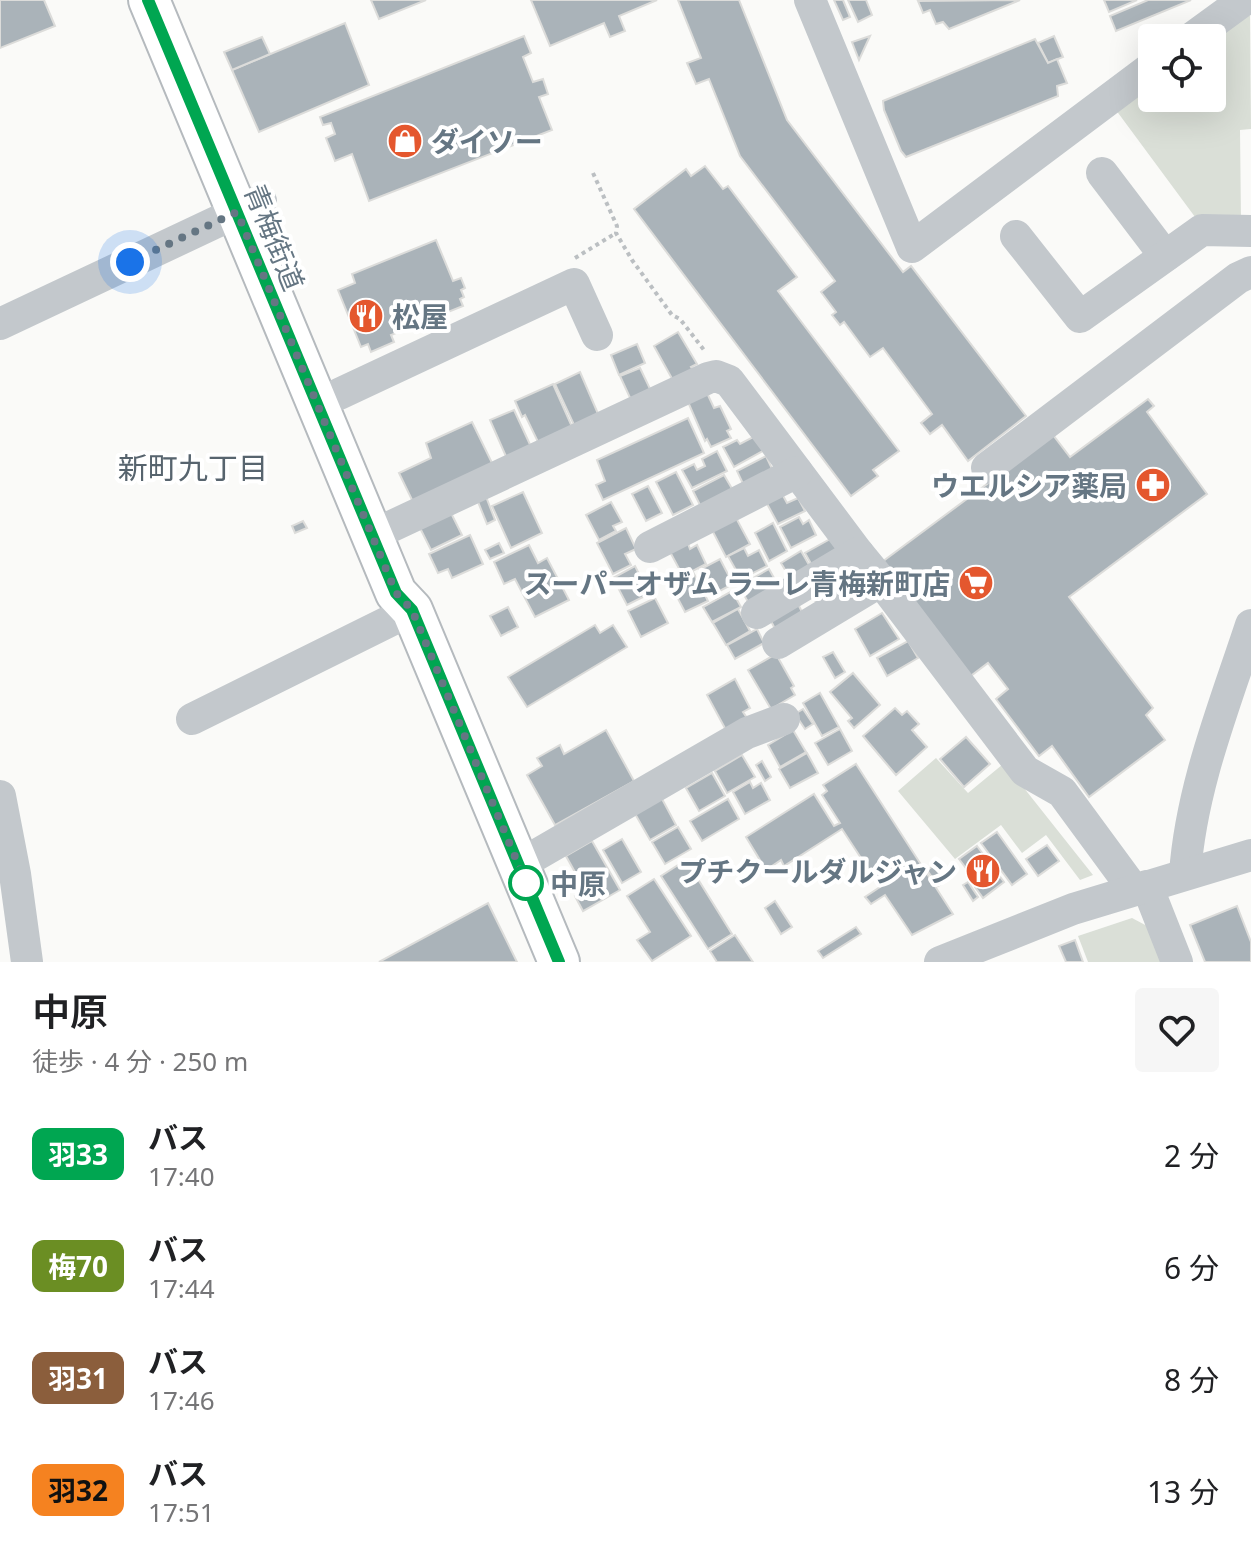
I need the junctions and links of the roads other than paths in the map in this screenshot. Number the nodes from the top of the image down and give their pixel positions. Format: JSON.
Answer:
{"nodes":[{"id":1,"x":149,"y":0,"type":"edge"},
{"id":2,"x":175,"y":0,"type":"edge"},
{"id":3,"x":810,"y":0,"type":"edge"},
{"id":4,"x":1244,"y":0,"type":"edge"},
{"id":5,"x":1211,"y":24,"type":"edge"},
{"id":6,"x":1138,"y":78,"type":"edge"},
{"id":7,"x":1116,"y":181,"type":"dead end"},
{"id":8,"x":946,"y":198,"type":"dead end"},
{"id":9,"x":249,"y":207,"type":"junction"},
{"id":10,"x":901,"y":222,"type":"junction"},
{"id":11,"x":1251,"y":231,"type":"edge"},
{"id":12,"x":1030,"y":243,"type":"dead end"},
{"id":13,"x":1165,"y":256,"type":"junction"},
{"id":14,"x":1251,"y":272,"type":"edge"},
{"id":15,"x":0,"y":324,"type":"edge"},
{"id":16,"x":597,"y":335,"type":"dead end"},
{"id":17,"x":339,"y":394,"type":"junction"},
{"id":18,"x":987,"y":468,"type":"dead end"},
{"id":19,"x":797,"y":472,"type":"junction"},
{"id":20,"x":392,"y":526,"type":"junction"},
{"id":21,"x":649,"y":546,"type":"dead end"},
{"id":22,"x":858,"y":553,"type":"junction"},
{"id":23,"x":881,"y":581,"type":"junction"},
{"id":24,"x":412,"y":610,"type":"junction"},
{"id":25,"x":757,"y":613,"type":"dead end"},
{"id":26,"x":1251,"y":625,"type":"edge"},
{"id":27,"x":778,"y":643,"type":"dead end"},
{"id":28,"x":192,"y":719,"type":"dead end"},
{"id":29,"x":784,"y":719,"type":"dead end"},
{"id":30,"x":0,"y":796,"type":"edge"},
{"id":31,"x":1251,"y":855,"type":"edge"},
{"id":32,"x":519,"y":865,"type":"junction"},
{"id":33,"x":1185,"y":874,"type":"junction"},
{"id":34,"x":1141,"y":888,"type":"junction"},
{"id":35,"x":27,"y":962,"type":"edge"},
{"id":36,"x":559,"y":962,"type":"edge"},
{"id":37,"x":940,"y":962,"type":"edge"},
{"id":38,"x":1177,"y":962,"type":"edge"}],
"edges":[{"from":1,"to":9,"type":"main road","name":"青梅街道"},
{"from":2,"to":9,"type":"main road","name":"青梅街道"},
{"from":3,"to":10,"type":"street"},
{"from":4,"to":5,"type":"street"},
{"from":6,"to":10,"type":"street"},
{"from":7,"to":13,"type":"street"},
{"from":8,"to":10,"type":"street"},
{"from":9,"to":15,"type":"street"},
{"from":9,"to":17,"type":"main road","name":"青梅街道"},
{"from":9,"to":24,"type":"main road","name":"青梅街道"},
{"from":11,"to":13,"type":"street"},
{"from":12,"to":13,"type":"street"},
{"from":14,"to":18,"type":"street"},
{"from":16,"to":17,"type":"street"},
{"from":17,"to":20,"type":"main road","name":"青梅街道"},
{"from":19,"to":20,"type":"street"},
{"from":19,"to":21,"type":"street"},
{"from":19,"to":22,"type":"street"},
{"from":20,"to":24,"type":"main road","name":"青梅街道"},
{"from":22,"to":23,"type":"street"},
{"from":22,"to":25,"type":"street"},
{"from":23,"to":27,"type":"street"},
{"from":23,"to":34,"type":"street"},
{"from":24,"to":28,"type":"street"},
{"from":24,"to":32,"type":"main road","name":"青梅街道"},
{"from":26,"to":33,"type":"street"},
{"from":29,"to":32,"type":"street"},
{"from":30,"to":35,"type":"street"},
{"from":31,"to":33,"type":"street"},
{"from":32,"to":36,"type":"main road","name":"青梅街道"},
{"from":33,"to":34,"type":"street"},
{"from":34,"to":37,"type":"street"},
{"from":34,"to":38,"type":"street"}]}
